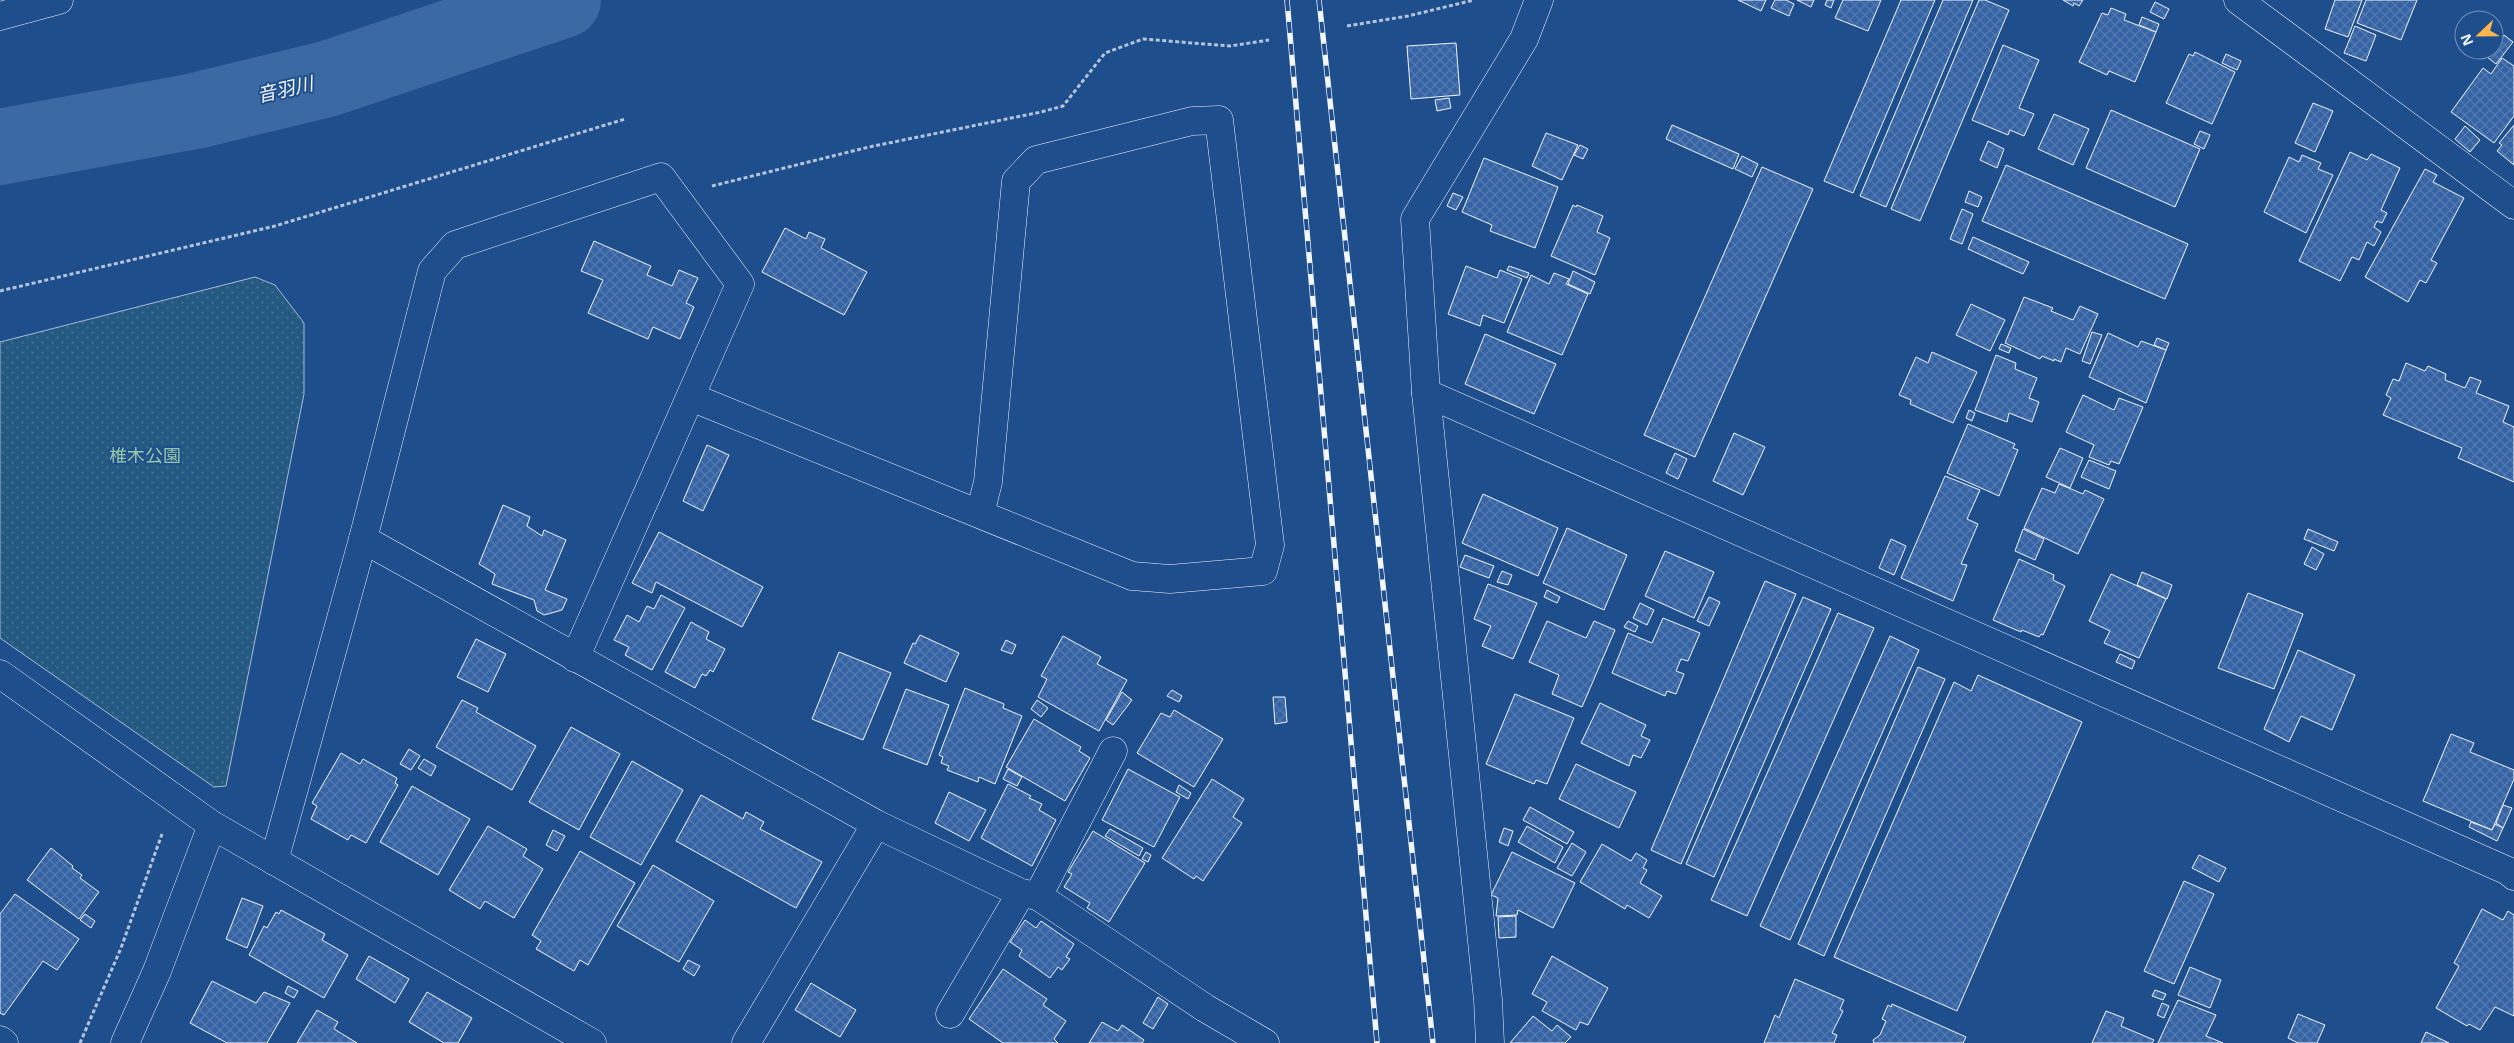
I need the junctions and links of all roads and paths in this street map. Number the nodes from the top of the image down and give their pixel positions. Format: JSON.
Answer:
{"nodes":[{"id":1,"x":59,"y":0,"type":"edge"},
{"id":2,"x":1474,"y":0,"type":"edge"},
{"id":3,"x":1539,"y":0,"type":"edge"},
{"id":4,"x":2238,"y":0,"type":"edge"},
{"id":5,"x":0,"y":16,"type":"edge"},
{"id":6,"x":1346,"y":26,"type":"dead end"},
{"id":7,"x":1269,"y":40,"type":"dead end"},
{"id":8,"x":625,"y":119,"type":"dead end"},
{"id":9,"x":678,"y":198,"type":"junction"},
{"id":10,"x":2514,"y":205,"type":"edge"},
{"id":11,"x":0,"y":291,"type":"edge"},
{"id":12,"x":1426,"y":393,"type":"junction"},
{"id":13,"x":691,"y":397,"type":"junction"},
{"id":14,"x":980,"y":514,"type":"junction"},
{"id":15,"x":363,"y":539,"type":"junction"},
{"id":16,"x":575,"y":658,"type":"junction"},
{"id":17,"x":0,"y":674,"type":"edge"},
{"id":18,"x":1113,"y":751,"type":"dead end"},
{"id":19,"x":175,"y":797,"type":"junction"},
{"id":20,"x":212,"y":824,"type":"junction"},
{"id":21,"x":876,"y":824,"type":"junction"},
{"id":22,"x":274,"y":862,"type":"junction"},
{"id":23,"x":2514,"y":876,"type":"edge"},
{"id":24,"x":1029,"y":895,"type":"junction"},
{"id":25,"x":950,"y":1014,"type":"dead end"},
{"id":26,"x":0,"y":1040,"type":"edge"},
{"id":27,"x":4,"y":1043,"type":"edge"},
{"id":28,"x":80,"y":1043,"type":"edge"},
{"id":29,"x":125,"y":1043,"type":"edge"},
{"id":30,"x":592,"y":1043,"type":"edge"},
{"id":31,"x":746,"y":1043,"type":"edge"},
{"id":32,"x":1265,"y":1043,"type":"edge"},
{"id":33,"x":1490,"y":1043,"type":"edge"}],
"edges":[{"from":1,"to":5,"type":"street"},
{"from":2,"to":6,"type":"path"},
{"from":3,"to":12,"type":"street"},
{"from":4,"to":10,"type":"street"},
{"from":7,"to":9,"type":"path"},
{"from":8,"to":11,"type":"path"},
{"from":9,"to":13,"type":"street"},
{"from":9,"to":15,"type":"street"},
{"from":12,"to":23,"type":"street"},
{"from":12,"to":33,"type":"street"},
{"from":13,"to":14,"type":"street"},
{"from":13,"to":16,"type":"street"},
{"from":14,"to":14,"type":"street"},
{"from":15,"to":16,"type":"street"},
{"from":15,"to":22,"type":"street"},
{"from":16,"to":21,"type":"street"},
{"from":17,"to":19,"type":"street"},
{"from":18,"to":24,"type":"street"},
{"from":19,"to":20,"type":"street"},
{"from":19,"to":28,"type":"path"},
{"from":20,"to":22,"type":"street"},
{"from":20,"to":29,"type":"street"},
{"from":21,"to":24,"type":"street"},
{"from":21,"to":31,"type":"street"},
{"from":22,"to":30,"type":"street"},
{"from":24,"to":25,"type":"street"},
{"from":24,"to":32,"type":"street"},
{"from":26,"to":27,"type":"street"}]}
